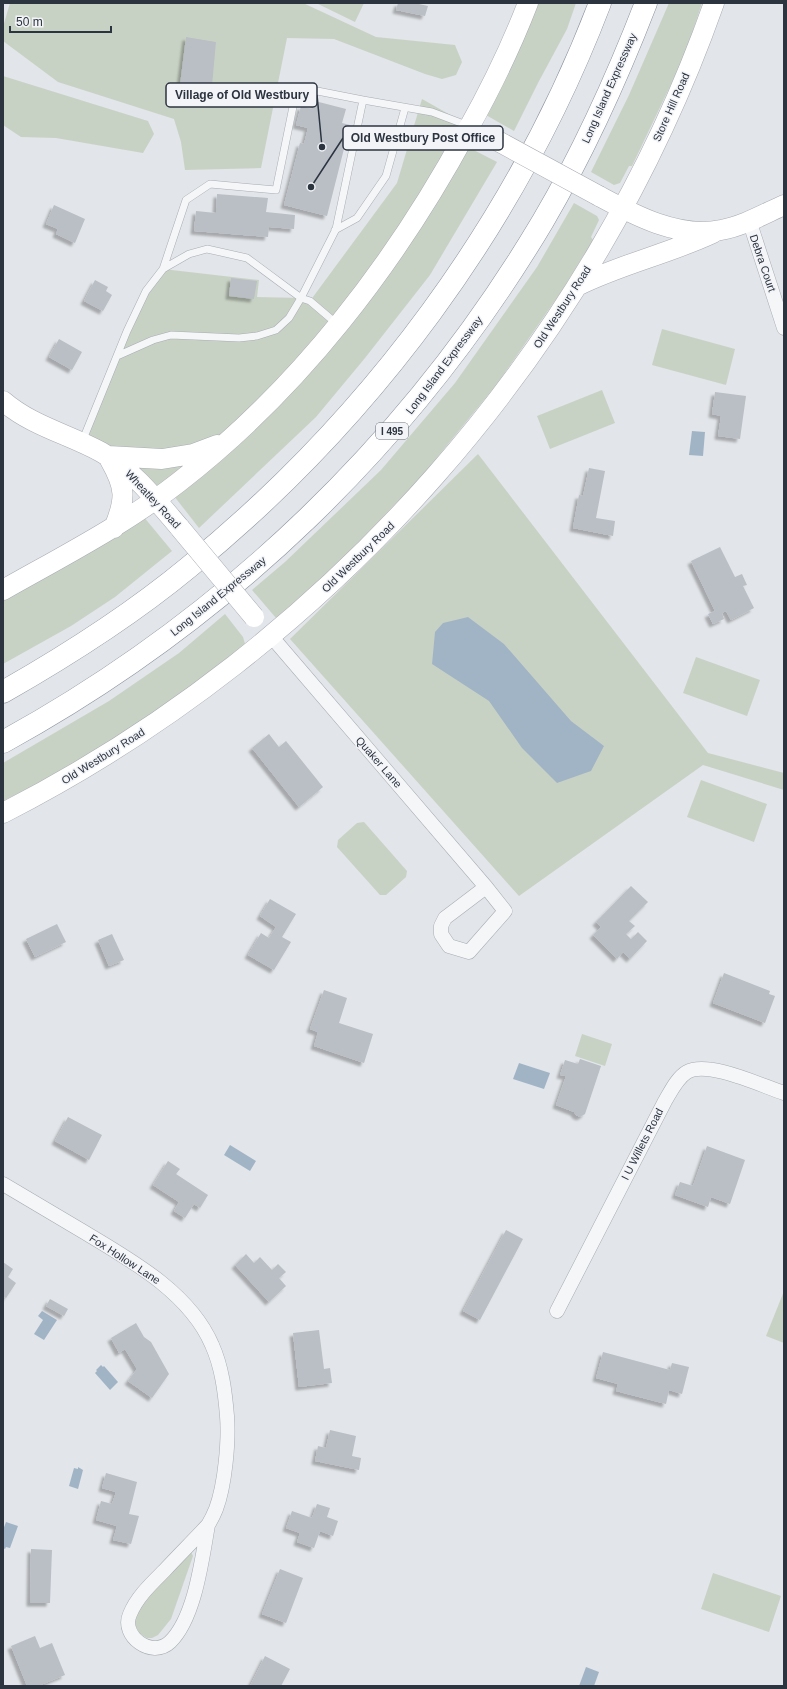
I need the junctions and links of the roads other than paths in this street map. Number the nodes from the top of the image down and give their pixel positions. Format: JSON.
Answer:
{"nodes":[{"id":1,"x":528,"y":3,"type":"edge"},
{"id":2,"x":600,"y":3,"type":"edge"},
{"id":3,"x":646,"y":3,"type":"edge"},
{"id":4,"x":714,"y":3,"type":"edge"},
{"id":5,"x":363,"y":100,"type":"junction"},
{"id":6,"x":405,"y":108,"type":"junction"},
{"id":7,"x":470,"y":126,"type":"junction"},
{"id":8,"x":784,"y":205,"type":"edge"},
{"id":9,"x":622,"y":208,"type":"junction"},
{"id":10,"x":749,"y":220,"type":"junction"},
{"id":11,"x":336,"y":230,"type":"junction"},
{"id":12,"x":720,"y":230,"type":"junction"},
{"id":13,"x":163,"y":269,"type":"junction"},
{"id":14,"x":577,"y":286,"type":"junction"},
{"id":15,"x":301,"y":298,"type":"junction"},
{"id":16,"x":338,"y":324,"type":"junction"},
{"id":17,"x":784,"y":328,"type":"edge"},
{"id":18,"x":117,"y":356,"type":"junction"},
{"id":19,"x":3,"y":401,"type":"edge"},
{"id":20,"x":229,"y":441,"type":"junction"},
{"id":21,"x":82,"y":443,"type":"junction"},
{"id":22,"x":108,"y":456,"type":"junction"},
{"id":23,"x":156,"y":500,"type":"junction"},
{"id":24,"x":114,"y":528,"type":"junction"},
{"id":25,"x":3,"y":590,"type":"edge"},
{"id":26,"x":271,"y":636,"type":"junction"},
{"id":27,"x":3,"y":692,"type":"edge"},
{"id":28,"x":3,"y":742,"type":"edge"},
{"id":29,"x":3,"y":813,"type":"edge"},
{"id":30,"x":486,"y":888,"type":"junction"},
{"id":31,"x":784,"y":1093,"type":"edge"},
{"id":32,"x":3,"y":1184,"type":"edge"},
{"id":33,"x":557,"y":1311,"type":"dead end"},
{"id":34,"x":208,"y":1525,"type":"junction"}],
"edges":[{"from":1,"to":7,"type":"main road"},
{"from":2,"to":27,"type":"highway"},
{"from":3,"to":28,"type":"highway","name":"Long Island Expressway","number":"I 495"},
{"from":4,"to":9,"type":"main road","name":"Store Hill Road"},
{"from":5,"to":6,"type":"lane"},
{"from":5,"to":11,"type":"lane"},
{"from":5,"to":13,"type":"lane"},
{"from":6,"to":7,"type":"lane"},
{"from":6,"to":11,"type":"lane"},
{"from":7,"to":9,"type":"main road","bridge":true},
{"from":7,"to":16,"type":"main road"},
{"from":8,"to":10,"type":"main road"},
{"from":9,"to":12,"type":"main road"},
{"from":9,"to":14,"type":"main road","name":"Old Westbury Road"},
{"from":10,"to":12,"type":"main road"},
{"from":10,"to":17,"type":"street","name":"Debra Court"},
{"from":11,"to":15,"type":"lane"},
{"from":12,"to":14,"type":"main road"},
{"from":13,"to":15,"type":"lane"},
{"from":13,"to":18,"type":"lane"},
{"from":14,"to":26,"type":"main road","name":"Old Westbury Road"},
{"from":15,"to":16,"type":"lane"},
{"from":15,"to":18,"type":"lane"},
{"from":16,"to":20,"type":"main road"},
{"from":18,"to":21,"type":"lane"},
{"from":19,"to":21,"type":"main road","name":"Wheatley Road"},
{"from":20,"to":22,"type":"main road"},
{"from":20,"to":23,"type":"main road"},
{"from":21,"to":22,"type":"main road","name":"Wheatley Road"},
{"from":22,"to":23,"type":"main road","name":"Wheatley Road"},
{"from":22,"to":24,"type":"main road"},
{"from":23,"to":24,"type":"main road"},
{"from":23,"to":26,"type":"main road","name":"Wheatley Road","bridge":true},
{"from":24,"to":25,"type":"main road"},
{"from":26,"to":29,"type":"main road","name":"Old Westbury Road"},
{"from":26,"to":30,"type":"street","name":"Quaker Lane"},
{"from":30,"to":30,"type":"street","name":"Quaker Lane"},
{"from":31,"to":33,"type":"street","name":"I U Willets Road"},
{"from":32,"to":34,"type":"street","name":"Fox Hollow Lane"},
{"from":34,"to":34,"type":"street","name":"Fox Hollow Lane"}]}
